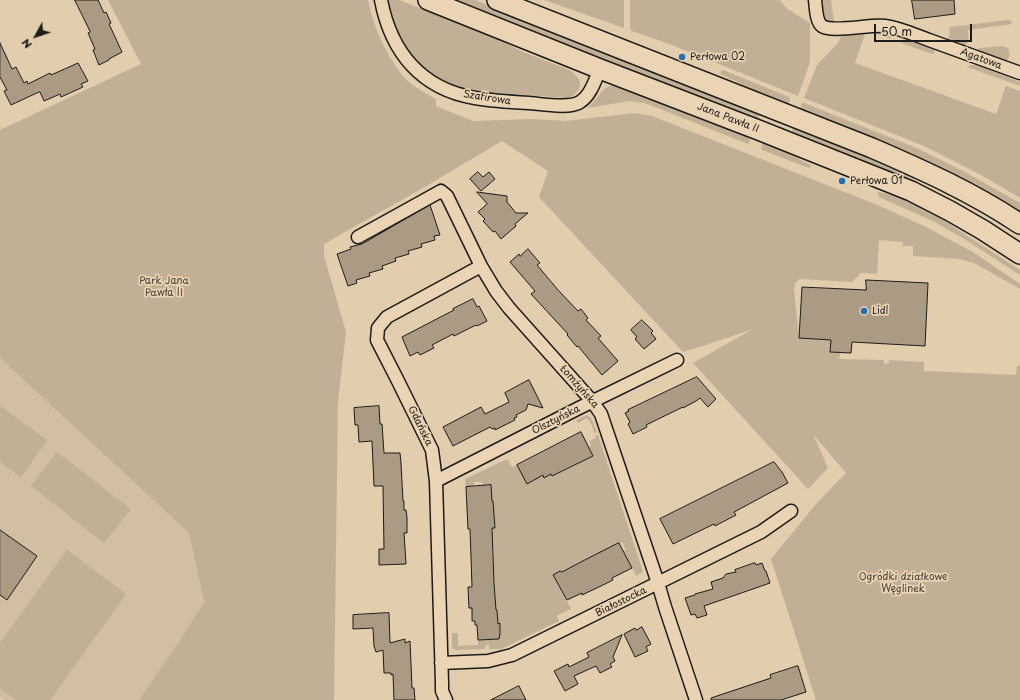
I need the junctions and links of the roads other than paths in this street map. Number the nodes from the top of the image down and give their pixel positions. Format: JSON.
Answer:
{"nodes":[{"id":1,"x":381,"y":0,"type":"edge"},
{"id":2,"x":498,"y":0,"type":"edge"},
{"id":3,"x":815,"y":0,"type":"edge"},
{"id":4,"x":434,"y":2,"type":"edge"},
{"id":5,"x":600,"y":69,"type":"junction"},
{"id":6,"x":1020,"y":73,"type":"edge"},
{"id":7,"x":1020,"y":224,"type":"edge"},
{"id":8,"x":358,"y":237,"type":"dead end"},
{"id":9,"x":1020,"y":254,"type":"edge"},
{"id":10,"x":481,"y":266,"type":"junction"},
{"id":11,"x":677,"y":360,"type":"dead end"},
{"id":12,"x":592,"y":401,"type":"junction"},
{"id":13,"x":436,"y":481,"type":"junction"},
{"id":14,"x":792,"y":511,"type":"dead end"},
{"id":15,"x":658,"y":583,"type":"junction"},
{"id":16,"x":440,"y":663,"type":"junction"},
{"id":17,"x":446,"y":700,"type":"edge"},
{"id":18,"x":696,"y":700,"type":"edge"}],
"edges":[{"from":1,"to":5,"type":"street","name":"Szafirowa"},
{"from":2,"to":7,"type":"main road"},
{"from":3,"to":6,"type":"street","name":"Agatowa"},
{"from":4,"to":5,"type":"main road","name":"Jana Pawła II"},
{"from":5,"to":9,"type":"main road","name":"Jana Pawła II"},
{"from":8,"to":10,"type":"street","name":"Łomżyńska"},
{"from":10,"to":12,"type":"street","name":"Łomżyńska"},
{"from":10,"to":13,"type":"street","name":"Gdańska"},
{"from":11,"to":12,"type":"street","name":"Olsztyńska"},
{"from":12,"to":13,"type":"street","name":"Olsztyńska"},
{"from":12,"to":15,"type":"street","name":"Łomżyńska"},
{"from":13,"to":16,"type":"street","name":"Gdańska"},
{"from":14,"to":15,"type":"street","name":"Białostocka"},
{"from":15,"to":16,"type":"street","name":"Białostocka"},
{"from":15,"to":18,"type":"street","name":"Łomżyńska"},
{"from":16,"to":17,"type":"street","name":"Gdańska"}]}
